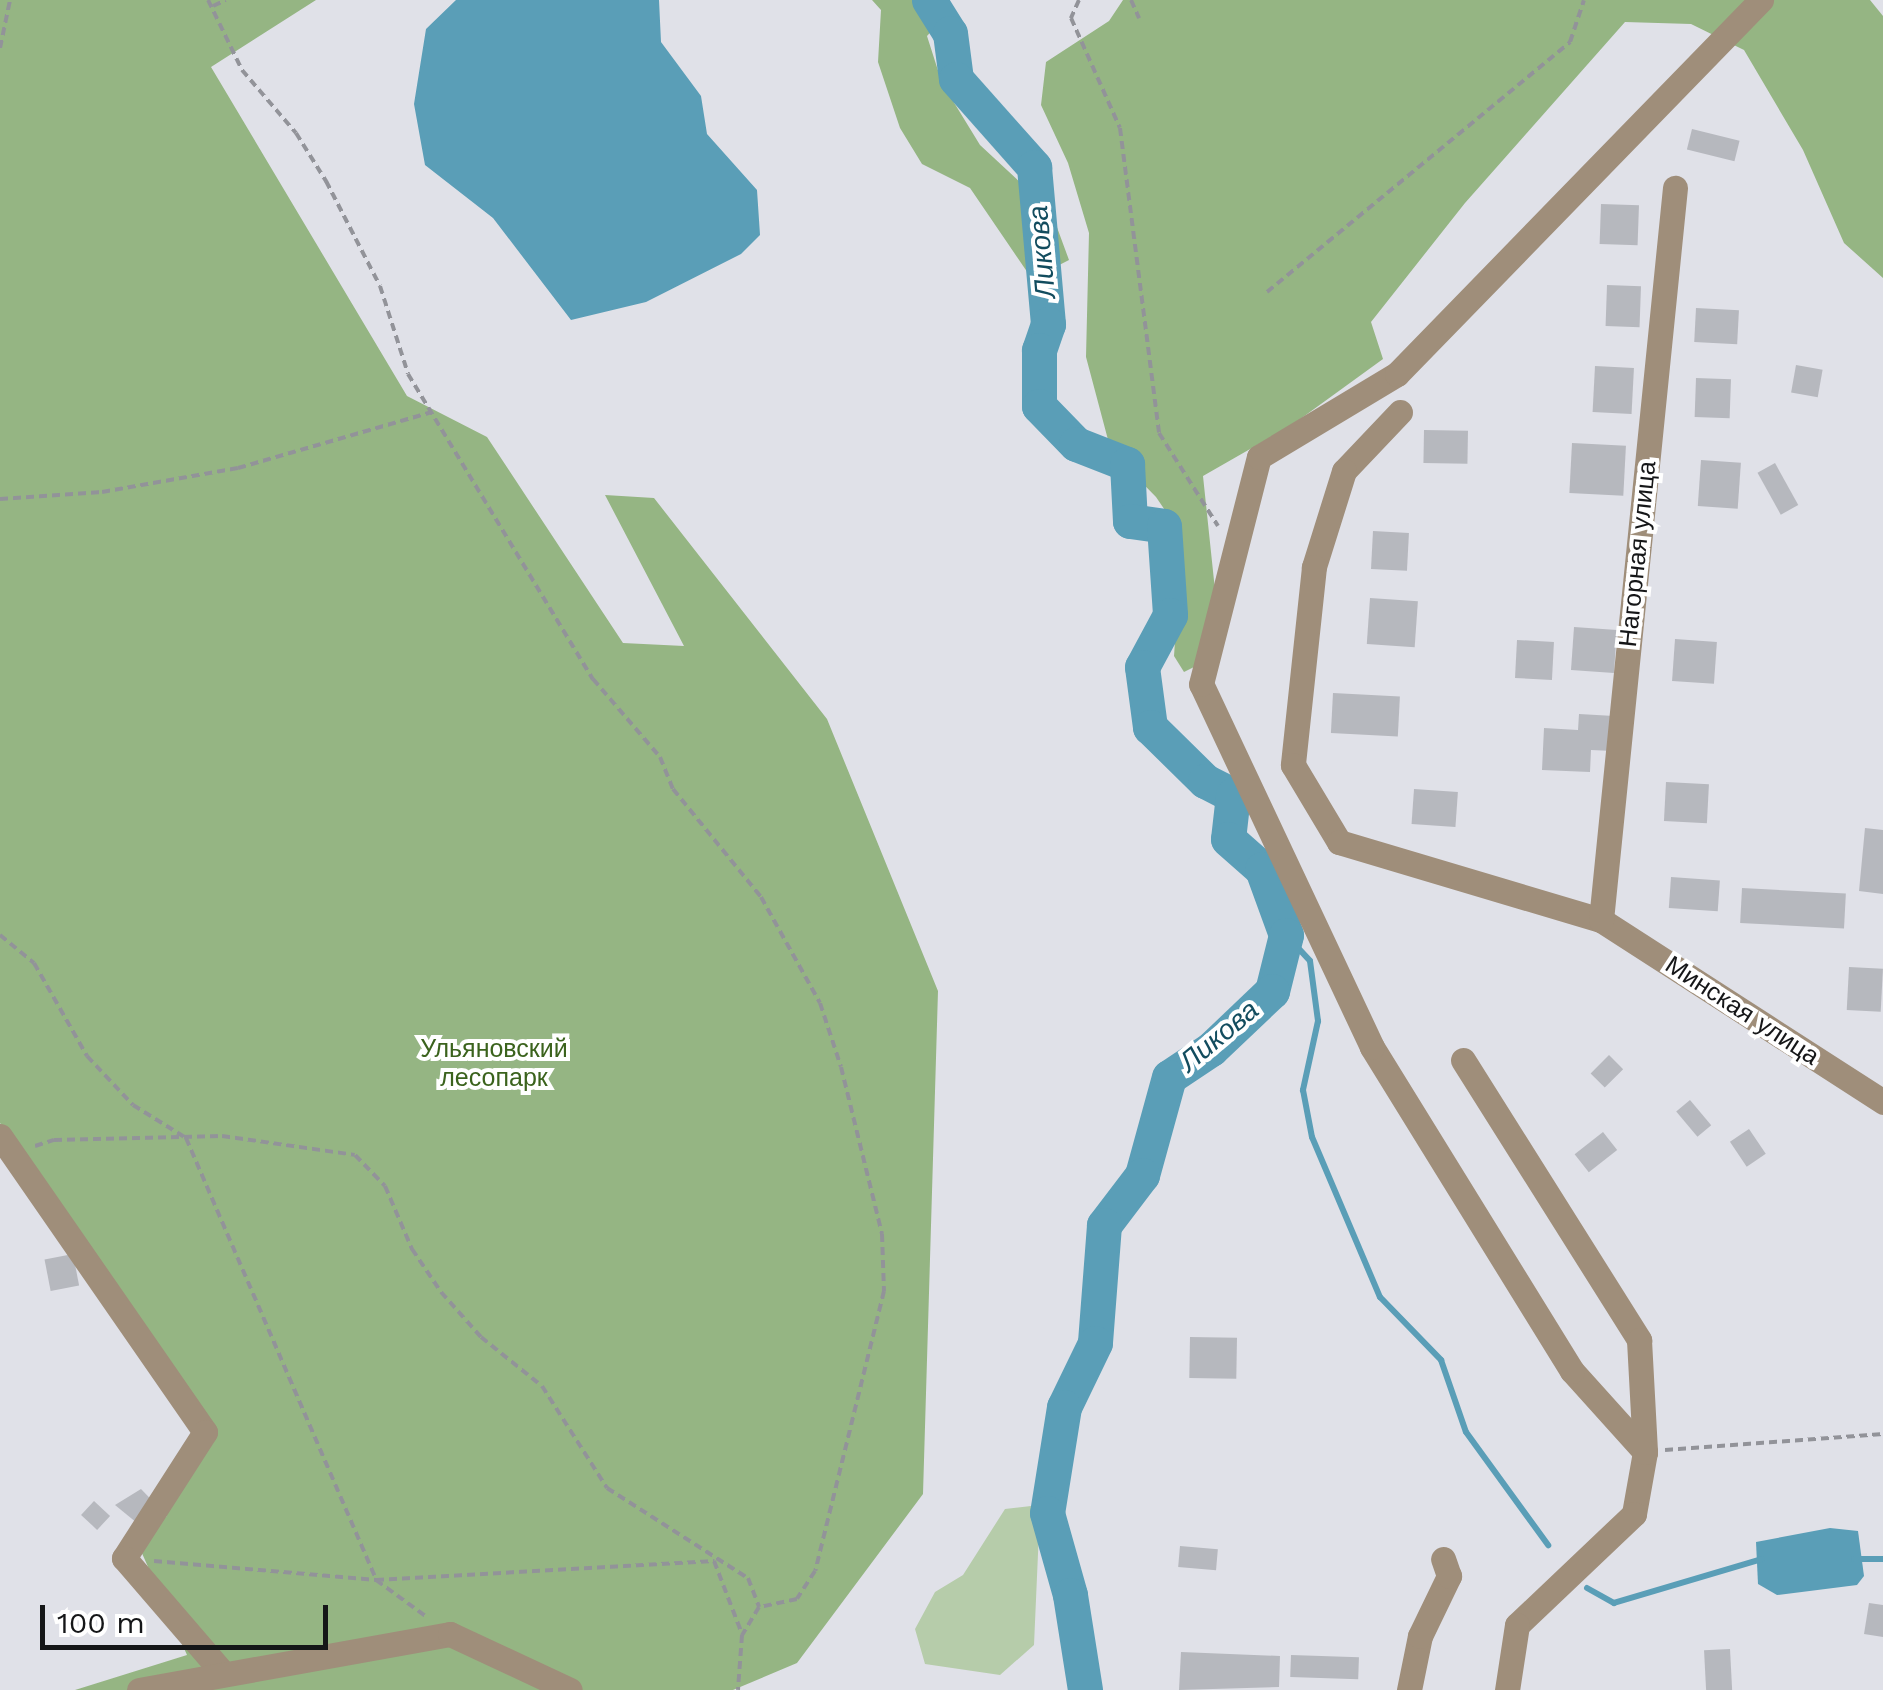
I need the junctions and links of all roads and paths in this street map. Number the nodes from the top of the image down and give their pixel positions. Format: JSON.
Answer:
{"nodes":[{"id":1,"x":10,"y":0,"type":"edge"},
{"id":2,"x":208,"y":0,"type":"edge"},
{"id":3,"x":226,"y":0,"type":"edge"},
{"id":4,"x":1079,"y":0,"type":"edge"},
{"id":5,"x":1130,"y":0,"type":"edge"},
{"id":6,"x":1584,"y":0,"type":"edge"},
{"id":7,"x":1761,"y":0,"type":"edge"},
{"id":8,"x":213,"y":6,"type":"junction"},
{"id":9,"x":1139,"y":18,"type":"dead end"},
{"id":10,"x":0,"y":48,"type":"edge"},
{"id":11,"x":1675,"y":188,"type":"dead end"},
{"id":12,"x":1266,"y":292,"type":"dead end"},
{"id":13,"x":432,"y":412,"type":"junction"},
{"id":14,"x":1400,"y":412,"type":"dead end"},
{"id":15,"x":0,"y":499,"type":"edge"},
{"id":16,"x":1234,"y":551,"type":"junction"},
{"id":17,"x":1601,"y":920,"type":"junction"},
{"id":18,"x":0,"y":936,"type":"edge"},
{"id":19,"x":1463,"y":1060,"type":"dead end"},
{"id":20,"x":1883,"y":1102,"type":"edge"},
{"id":21,"x":186,"y":1138,"type":"junction"},
{"id":22,"x":7,"y":1144,"type":"edge"},
{"id":23,"x":1883,"y":1434,"type":"edge"},
{"id":24,"x":1646,"y":1452,"type":"junction"},
{"id":25,"x":124,"y":1558,"type":"junction"},
{"id":26,"x":1443,"y":1558,"type":"dead end"},
{"id":27,"x":714,"y":1561,"type":"junction"},
{"id":28,"x":376,"y":1580,"type":"junction"},
{"id":29,"x":759,"y":1607,"type":"junction"},
{"id":30,"x":450,"y":1634,"type":"junction"},
{"id":31,"x":742,"y":1635,"type":"junction"},
{"id":32,"x":222,"y":1672,"type":"junction"},
{"id":33,"x":139,"y":1690,"type":"edge"},
{"id":34,"x":570,"y":1690,"type":"edge"},
{"id":35,"x":738,"y":1690,"type":"edge"},
{"id":36,"x":1409,"y":1690,"type":"edge"},
{"id":37,"x":1507,"y":1690,"type":"edge"}],
"edges":[{"from":1,"to":10,"type":"path"},
{"from":2,"to":8,"type":"path"},
{"from":3,"to":8,"type":"path"},
{"from":4,"to":16,"type":"path"},
{"from":5,"to":9,"type":"path"},
{"from":6,"to":12,"type":"path"},
{"from":7,"to":16,"type":"street"},
{"from":8,"to":13,"type":"path"},
{"from":11,"to":17,"type":"street","name":"Нагорная улица"},
{"from":13,"to":15,"type":"path"},
{"from":13,"to":29,"type":"path"},
{"from":14,"to":17,"type":"street","name":"Минская улица"},
{"from":16,"to":24,"type":"street"},
{"from":17,"to":20,"type":"street","name":"Минская улица"},
{"from":18,"to":21,"type":"path"},
{"from":19,"to":24,"type":"street"},
{"from":21,"to":22,"type":"path"},
{"from":21,"to":27,"type":"path"},
{"from":21,"to":28,"type":"path"},
{"from":22,"to":25,"type":"street"},
{"from":23,"to":24,"type":"path"},
{"from":24,"to":37,"type":"street"},
{"from":25,"to":28,"type":"path"},
{"from":25,"to":32,"type":"street"},
{"from":26,"to":36,"type":"street"},
{"from":27,"to":28,"type":"path"},
{"from":27,"to":29,"type":"path"},
{"from":27,"to":31,"type":"path"},
{"from":28,"to":30,"type":"path"},
{"from":29,"to":31,"type":"path"},
{"from":30,"to":32,"type":"street"},
{"from":30,"to":34,"type":"street"},
{"from":31,"to":35,"type":"path"},
{"from":32,"to":33,"type":"street"}]}
